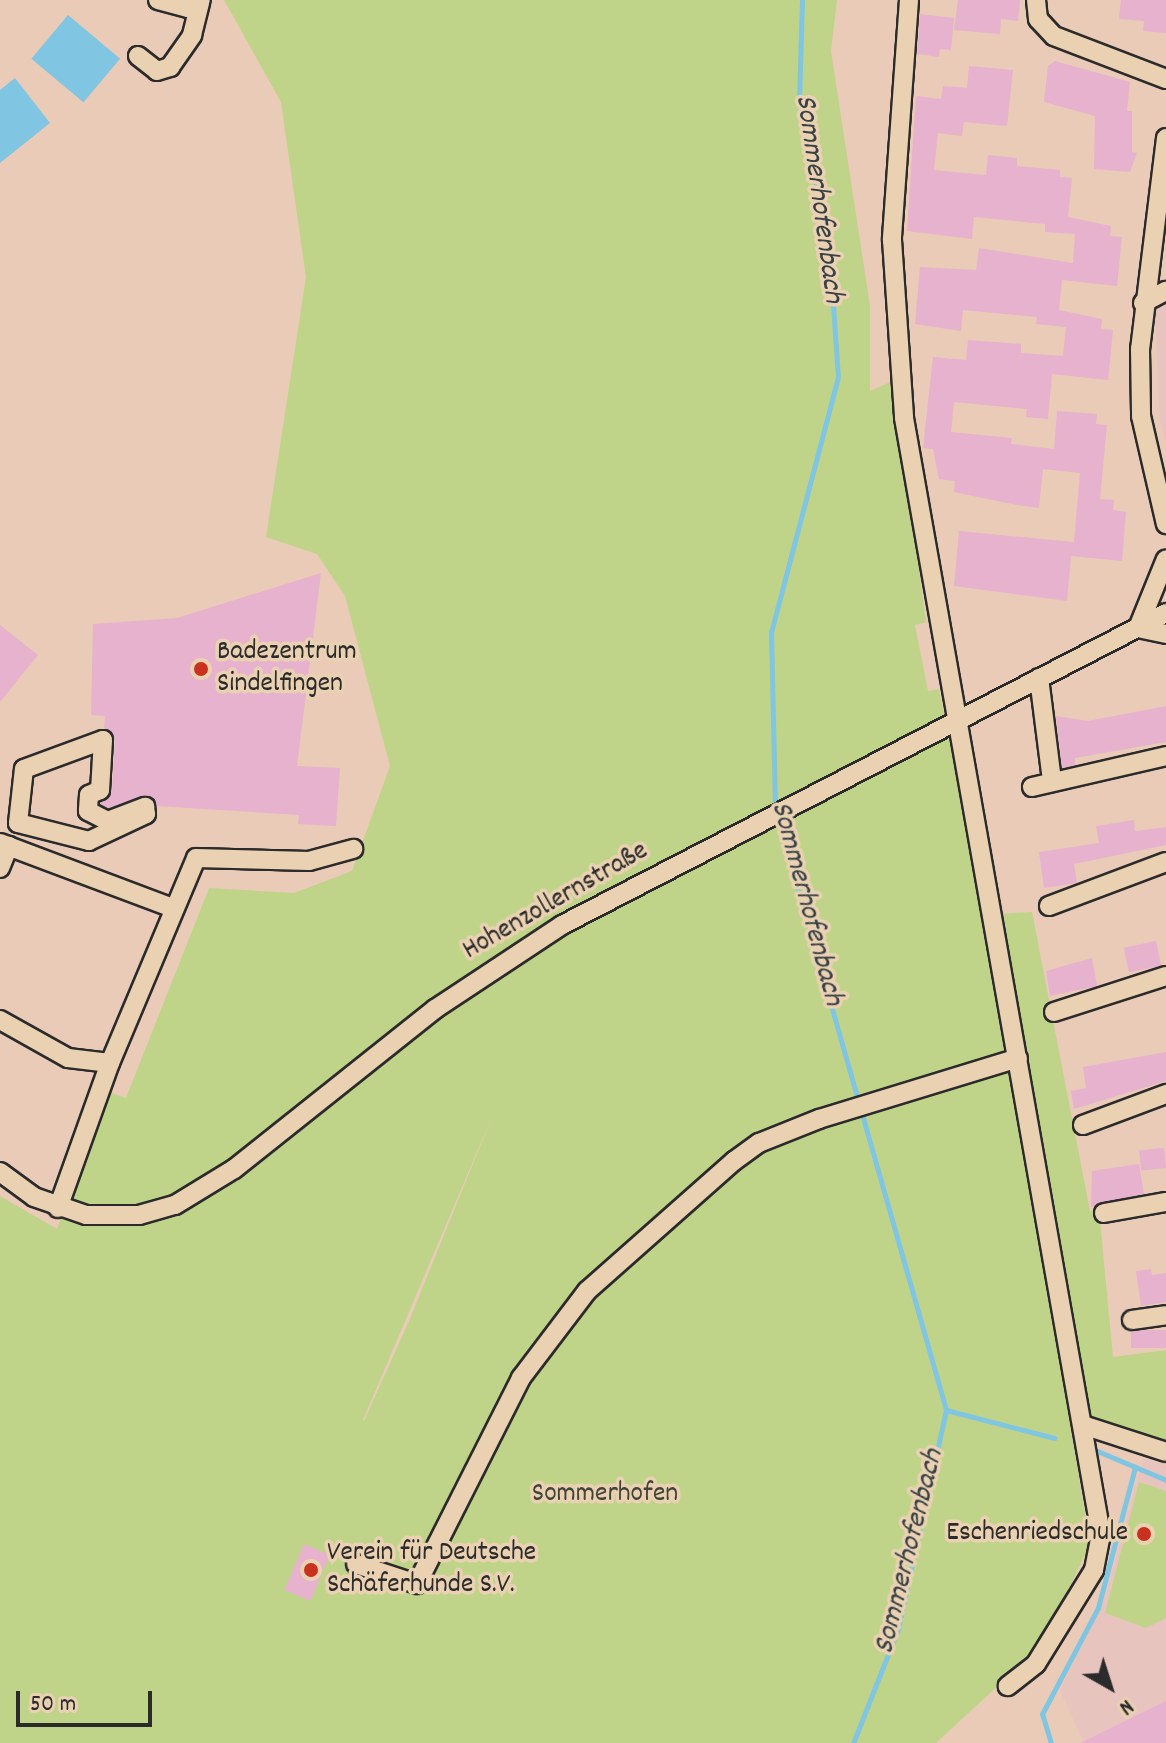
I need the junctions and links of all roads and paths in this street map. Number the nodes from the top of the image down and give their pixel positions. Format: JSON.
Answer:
{"nodes":[{"id":1,"x":158,"y":0,"type":"edge"},
{"id":2,"x":909,"y":0,"type":"edge"},
{"id":3,"x":1036,"y":0,"type":"edge"},
{"id":4,"x":200,"y":1,"type":"edge"},
{"id":5,"x":138,"y":56,"type":"dead end"},
{"id":6,"x":1166,"y":79,"type":"edge"},
{"id":7,"x":1166,"y":138,"type":"edge"},
{"id":8,"x":1166,"y":291,"type":"edge"},
{"id":9,"x":1143,"y":303,"type":"junction"},
{"id":10,"x":1166,"y":522,"type":"edge"},
{"id":11,"x":1166,"y":559,"type":"edge"},
{"id":12,"x":1166,"y":613,"type":"edge"},
{"id":13,"x":1138,"y":628,"type":"junction"},
{"id":14,"x":1166,"y":634,"type":"edge"},
{"id":15,"x":1039,"y":678,"type":"junction"},
{"id":16,"x":957,"y":720,"type":"junction"},
{"id":17,"x":103,"y":740,"type":"joint"},
{"id":18,"x":1166,"y":756,"type":"edge"},
{"id":19,"x":1051,"y":773,"type":"dead end"},
{"id":20,"x":1032,"y":787,"type":"dead end"},
{"id":21,"x":4,"y":844,"type":"edge"},
{"id":22,"x":353,"y":849,"type":"dead end"},
{"id":23,"x":1166,"y":862,"type":"edge"},
{"id":24,"x":0,"y":868,"type":"edge"},
{"id":25,"x":1049,"y":906,"type":"dead end"},
{"id":26,"x":173,"y":908,"type":"junction"},
{"id":27,"x":1166,"y":976,"type":"edge"},
{"id":28,"x":1054,"y":1012,"type":"dead end"},
{"id":29,"x":0,"y":1020,"type":"edge"},
{"id":30,"x":1018,"y":1058,"type":"junction"},
{"id":31,"x":110,"y":1063,"type":"junction"},
{"id":32,"x":1166,"y":1094,"type":"edge"},
{"id":33,"x":1083,"y":1125,"type":"dead end"},
{"id":34,"x":0,"y":1172,"type":"edge"},
{"id":35,"x":1166,"y":1202,"type":"edge"},
{"id":36,"x":58,"y":1208,"type":"junction"},
{"id":37,"x":1104,"y":1213,"type":"dead end"},
{"id":38,"x":1166,"y":1315,"type":"edge"},
{"id":39,"x":1132,"y":1320,"type":"dead end"},
{"id":40,"x":1083,"y":1425,"type":"junction"},
{"id":41,"x":1166,"y":1452,"type":"edge"},
{"id":42,"x":356,"y":1564,"type":"dead end"},
{"id":43,"x":1008,"y":1686,"type":"dead end"}],
"edges":[{"from":1,"to":4,"type":"street"},
{"from":2,"to":16,"type":"street"},
{"from":3,"to":6,"type":"street"},
{"from":4,"to":5,"type":"street"},
{"from":7,"to":9,"type":"street"},
{"from":8,"to":9,"type":"street"},
{"from":9,"to":10,"type":"street"},
{"from":11,"to":13,"type":"street"},
{"from":12,"to":13,"type":"street","name":"Hohenzollernstraße"},
{"from":13,"to":14,"type":"street"},
{"from":13,"to":15,"type":"street","name":"Hohenzollernstraße"},
{"from":15,"to":16,"type":"street","name":"Hohenzollernstraße"},
{"from":15,"to":19,"type":"street"},
{"from":16,"to":30,"type":"street"},
{"from":16,"to":36,"type":"street","name":"Hohenzollernstraße"},
{"from":17,"to":17,"type":"street"},
{"from":18,"to":20,"type":"street"},
{"from":21,"to":24,"type":"street"},
{"from":21,"to":26,"type":"street"},
{"from":22,"to":26,"type":"street"},
{"from":23,"to":25,"type":"street"},
{"from":26,"to":31,"type":"street"},
{"from":27,"to":28,"type":"street"},
{"from":29,"to":31,"type":"street"},
{"from":30,"to":40,"type":"street"},
{"from":30,"to":42,"type":"street"},
{"from":31,"to":36,"type":"street"},
{"from":32,"to":33,"type":"street"},
{"from":34,"to":36,"type":"street","name":"Hohenzollernstraße"},
{"from":35,"to":37,"type":"street"},
{"from":38,"to":39,"type":"street"},
{"from":40,"to":41,"type":"street"},
{"from":40,"to":43,"type":"street"}]}
